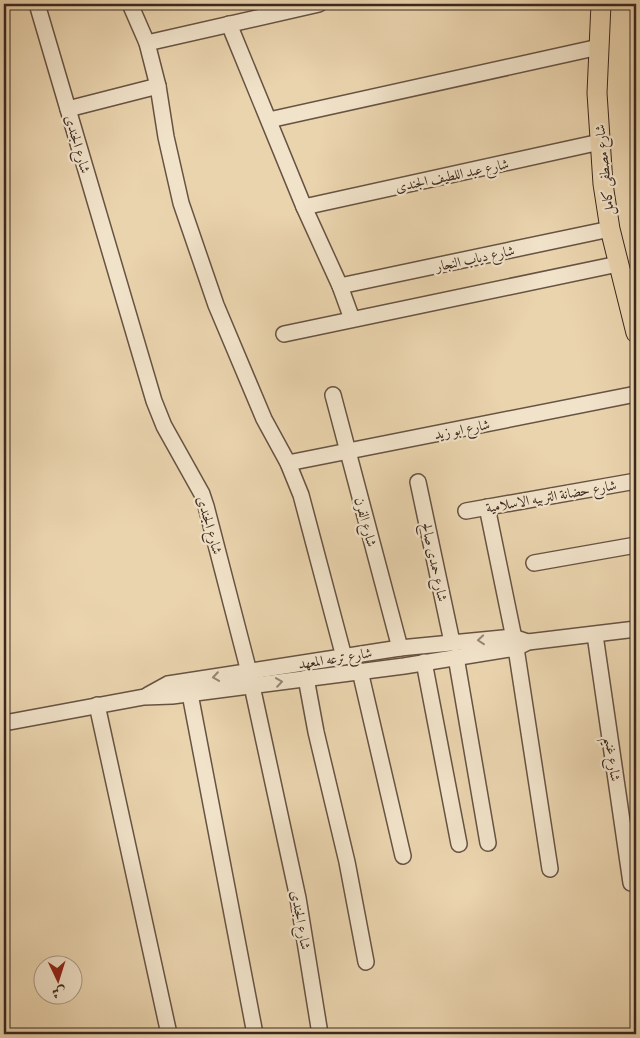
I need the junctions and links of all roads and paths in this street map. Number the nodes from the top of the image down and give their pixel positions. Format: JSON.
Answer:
{"nodes":[{"id":1,"x":38,"y":4,"type":"edge"},
{"id":2,"x":130,"y":4,"type":"edge"},
{"id":3,"x":319,"y":4,"type":"edge"},
{"id":4,"x":601,"y":4,"type":"edge"},
{"id":5,"x":229,"y":24,"type":"junction"},
{"id":6,"x":147,"y":43,"type":"junction"},
{"id":7,"x":599,"y":47,"type":"junction"},
{"id":8,"x":158,"y":86,"type":"junction"},
{"id":9,"x":68,"y":109,"type":"junction"},
{"id":10,"x":269,"y":120,"type":"junction"},
{"id":11,"x":600,"y":142,"type":"junction"},
{"id":12,"x":304,"y":207,"type":"junction"},
{"id":13,"x":610,"y":229,"type":"junction"},
{"id":14,"x":618,"y":264,"type":"junction"},
{"id":15,"x":340,"y":286,"type":"junction"},
{"id":16,"x":352,"y":320,"type":"junction"},
{"id":17,"x":636,"y":333,"type":"edge"},
{"id":18,"x":284,"y":334,"type":"dead end"},
{"id":19,"x":333,"y":394,"type":"dead end"},
{"id":20,"x":636,"y":394,"type":"edge"},
{"id":21,"x":348,"y":451,"type":"junction"},
{"id":22,"x":288,"y":463,"type":"junction"},
{"id":23,"x":636,"y":481,"type":"edge"},
{"id":24,"x":418,"y":482,"type":"dead end"},
{"id":25,"x":487,"y":507,"type":"junction"},
{"id":26,"x":466,"y":511,"type":"dead end"},
{"id":27,"x":636,"y":545,"type":"edge"},
{"id":28,"x":534,"y":563,"type":"dead end"},
{"id":29,"x":636,"y":629,"type":"edge"},
{"id":30,"x":595,"y":635,"type":"junction"},
{"id":31,"x":452,"y":642,"type":"junction"},
{"id":32,"x":519,"y":642,"type":"junction"},
{"id":33,"x":400,"y":648,"type":"junction"},
{"id":34,"x":377,"y":652,"type":"junction"},
{"id":35,"x":344,"y":657,"type":"junction"},
{"id":36,"x":456,"y":657,"type":"junction"},
{"id":37,"x":424,"y":662,"type":"junction"},
{"id":38,"x":383,"y":668,"type":"junction"},
{"id":39,"x":360,"y":671,"type":"junction"},
{"id":40,"x":306,"y":678,"type":"junction"},
{"id":41,"x":250,"y":679,"type":"junction"},
{"id":42,"x":190,"y":694,"type":"junction"},
{"id":43,"x":144,"y":697,"type":"junction"},
{"id":44,"x":97,"y":705,"type":"junction"},
{"id":45,"x":4,"y":723,"type":"edge"},
{"id":46,"x":488,"y":843,"type":"dead end"},
{"id":47,"x":460,"y":844,"type":"dead end"},
{"id":48,"x":403,"y":856,"type":"dead end"},
{"id":49,"x":550,"y":869,"type":"dead end"},
{"id":50,"x":630,"y":883,"type":"dead end"},
{"id":51,"x":366,"y":962,"type":"dead end"},
{"id":52,"x":169,"y":1034,"type":"edge"},
{"id":53,"x":255,"y":1034,"type":"edge"},
{"id":54,"x":320,"y":1034,"type":"edge"}],
"edges":[{"from":1,"to":9,"type":"street","name":"شارع الجندى"},
{"from":2,"to":6,"type":"street"},
{"from":3,"to":5,"type":"street"},
{"from":4,"to":7,"type":"main road","name":"شارع مصطفى كامل"},
{"from":5,"to":6,"type":"street"},
{"from":5,"to":10,"type":"street"},
{"from":6,"to":8,"type":"street"},
{"from":7,"to":10,"type":"street"},
{"from":7,"to":11,"type":"main road","name":"شارع مصطفى كامل"},
{"from":8,"to":9,"type":"street"},
{"from":8,"to":22,"type":"street"},
{"from":9,"to":41,"type":"street","name":"شارع الجندى"},
{"from":10,"to":12,"type":"street"},
{"from":11,"to":12,"type":"street","name":"شارع عبد اللطيف الجندى"},
{"from":11,"to":13,"type":"main road","name":"شارع مصطفى كامل"},
{"from":12,"to":15,"type":"street"},
{"from":13,"to":14,"type":"main road","name":"شارع مصطفى كامل"},
{"from":13,"to":15,"type":"street","name":"شارع دياب النجار"},
{"from":14,"to":16,"type":"street"},
{"from":14,"to":17,"type":"main road","name":"شارع مصطفى كامل"},
{"from":15,"to":16,"type":"street"},
{"from":16,"to":18,"type":"street"},
{"from":19,"to":21,"type":"street","name":"شارع الفرن"},
{"from":20,"to":21,"type":"street","name":"شارع ابو زيد"},
{"from":21,"to":22,"type":"street","name":"شارع ابو زيد"},
{"from":21,"to":33,"type":"street","name":"شارع الفرن"},
{"from":22,"to":35,"type":"street"},
{"from":23,"to":25,"type":"street","name":"شارع حضانة التربيه الاسلامية"},
{"from":24,"to":31,"type":"street","name":"شارع حمدى صالح"},
{"from":25,"to":26,"type":"street","name":"شارع حضانة التربيه الاسلامية"},
{"from":25,"to":32,"type":"street"},
{"from":27,"to":28,"type":"street"},
{"from":29,"to":30,"type":"street","name":"شارع ترعه المعهد"},
{"from":30,"to":32,"type":"street","name":"شارع ترعه المعهد"},
{"from":30,"to":50,"type":"street","name":"شارع غنيم"},
{"from":32,"to":31,"type":"street","name":"شارع ترعه المعهد","one_way":true},
{"from":31,"to":33,"type":"street","name":"شارع ترعه المعهد"},
{"from":32,"to":36,"type":"street","name":"شارع ترعه المعهد"},
{"from":32,"to":49,"type":"street"},
{"from":33,"to":34,"type":"street","name":"شارع ترعه المعهد"},
{"from":34,"to":35,"type":"street","name":"شارع ترعه المعهد"},
{"from":34,"to":38,"type":"street"},
{"from":35,"to":41,"type":"street","name":"شارع ترعه المعهد"},
{"from":36,"to":37,"type":"street","name":"شارع ترعه المعهد"},
{"from":36,"to":46,"type":"street"},
{"from":37,"to":38,"type":"street","name":"شارع ترعه المعهد"},
{"from":37,"to":47,"type":"street"},
{"from":38,"to":39,"type":"street","name":"شارع ترعه المعهد"},
{"from":39,"to":40,"type":"street","name":"شارع ترعه المعهد"},
{"from":39,"to":48,"type":"street"},
{"from":41,"to":40,"type":"street","name":"شارع ترعه المعهد","one_way":true},
{"from":40,"to":51,"type":"street"},
{"from":41,"to":42,"type":"street","name":"شارع ترعه المعهد"},
{"from":41,"to":43,"type":"street","name":"شارع ترعه المعهد","one_way":true},
{"from":41,"to":54,"type":"street","name":"شارع الجندى"},
{"from":42,"to":43,"type":"street","name":"شارع ترعه المعهد"},
{"from":42,"to":53,"type":"street"},
{"from":43,"to":44,"type":"street","name":"شارع ترعه المعهد"},
{"from":44,"to":45,"type":"street","name":"شارع ترعه المعهد"},
{"from":44,"to":52,"type":"street"}]}
